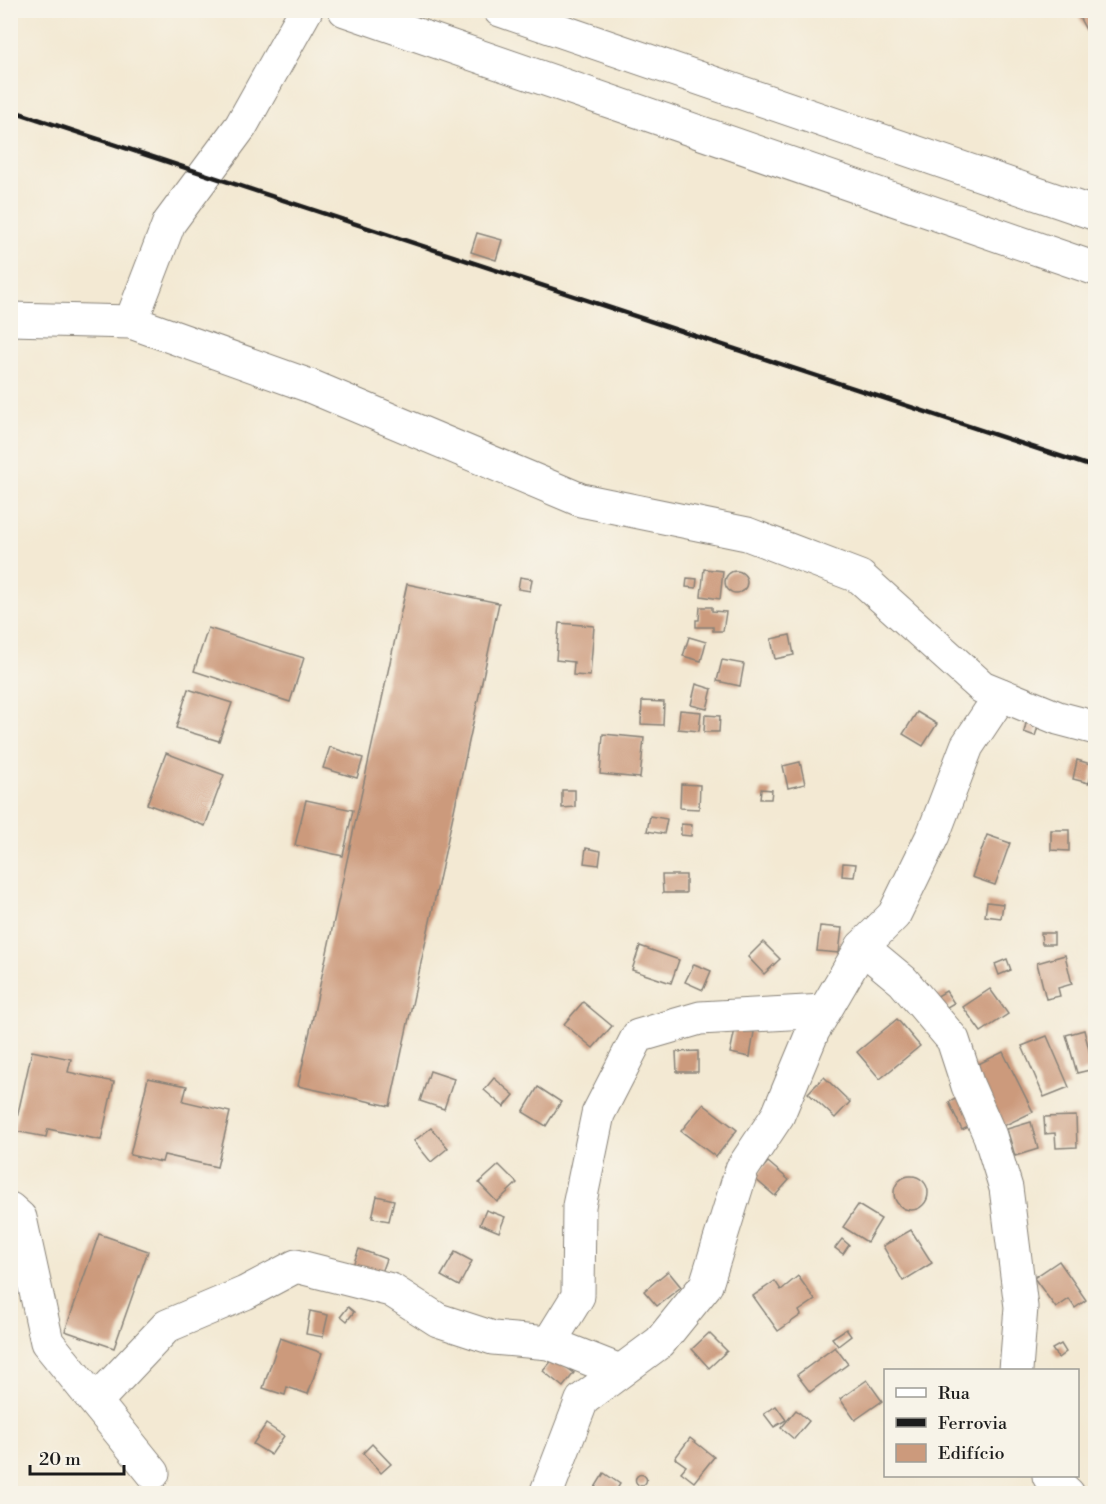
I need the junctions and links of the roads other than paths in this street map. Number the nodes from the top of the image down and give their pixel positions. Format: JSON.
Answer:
{"nodes":[{"id":1,"x":306,"y":10,"type":"edge"},
{"id":2,"x":345,"y":10,"type":"edge"},
{"id":3,"x":500,"y":10,"type":"edge"},
{"id":4,"x":1095,"y":214,"type":"edge"},
{"id":5,"x":1095,"y":269,"type":"edge"},
{"id":6,"x":10,"y":319,"type":"edge"},
{"id":7,"x":131,"y":322,"type":"junction"},
{"id":8,"x":1001,"y":695,"type":"junction"},
{"id":9,"x":1095,"y":728,"type":"edge"},
{"id":10,"x":862,"y":947,"type":"junction"},
{"id":11,"x":824,"y":1011,"type":"junction"},
{"id":12,"x":10,"y":1209,"type":"edge"},
{"id":13,"x":549,"y":1343,"type":"junction"},
{"id":14,"x":1016,"y":1369,"type":"edge"},
{"id":15,"x":620,"y":1371,"type":"junction"},
{"id":16,"x":96,"y":1401,"type":"junction"},
{"id":17,"x":153,"y":1473,"type":"dead end"},
{"id":18,"x":1050,"y":1477,"type":"edge"},
{"id":19,"x":546,"y":1494,"type":"edge"},
{"id":20,"x":1068,"y":1494,"type":"edge"}],
"edges":[{"from":1,"to":7,"type":"main road"},
{"from":2,"to":5,"type":"main road"},
{"from":3,"to":4,"type":"main road"},
{"from":6,"to":7,"type":"main road"},
{"from":7,"to":8,"type":"main road"},
{"from":8,"to":9,"type":"main road"},
{"from":8,"to":10,"type":"main road"},
{"from":10,"to":11,"type":"main road"},
{"from":10,"to":14,"type":"main road"},
{"from":11,"to":13,"type":"main road"},
{"from":11,"to":15,"type":"main road"},
{"from":12,"to":16,"type":"main road"},
{"from":13,"to":15,"type":"main road"},
{"from":13,"to":16,"type":"main road"},
{"from":15,"to":19,"type":"main road"},
{"from":16,"to":17,"type":"main road"},
{"from":18,"to":20,"type":"main road"}]}
